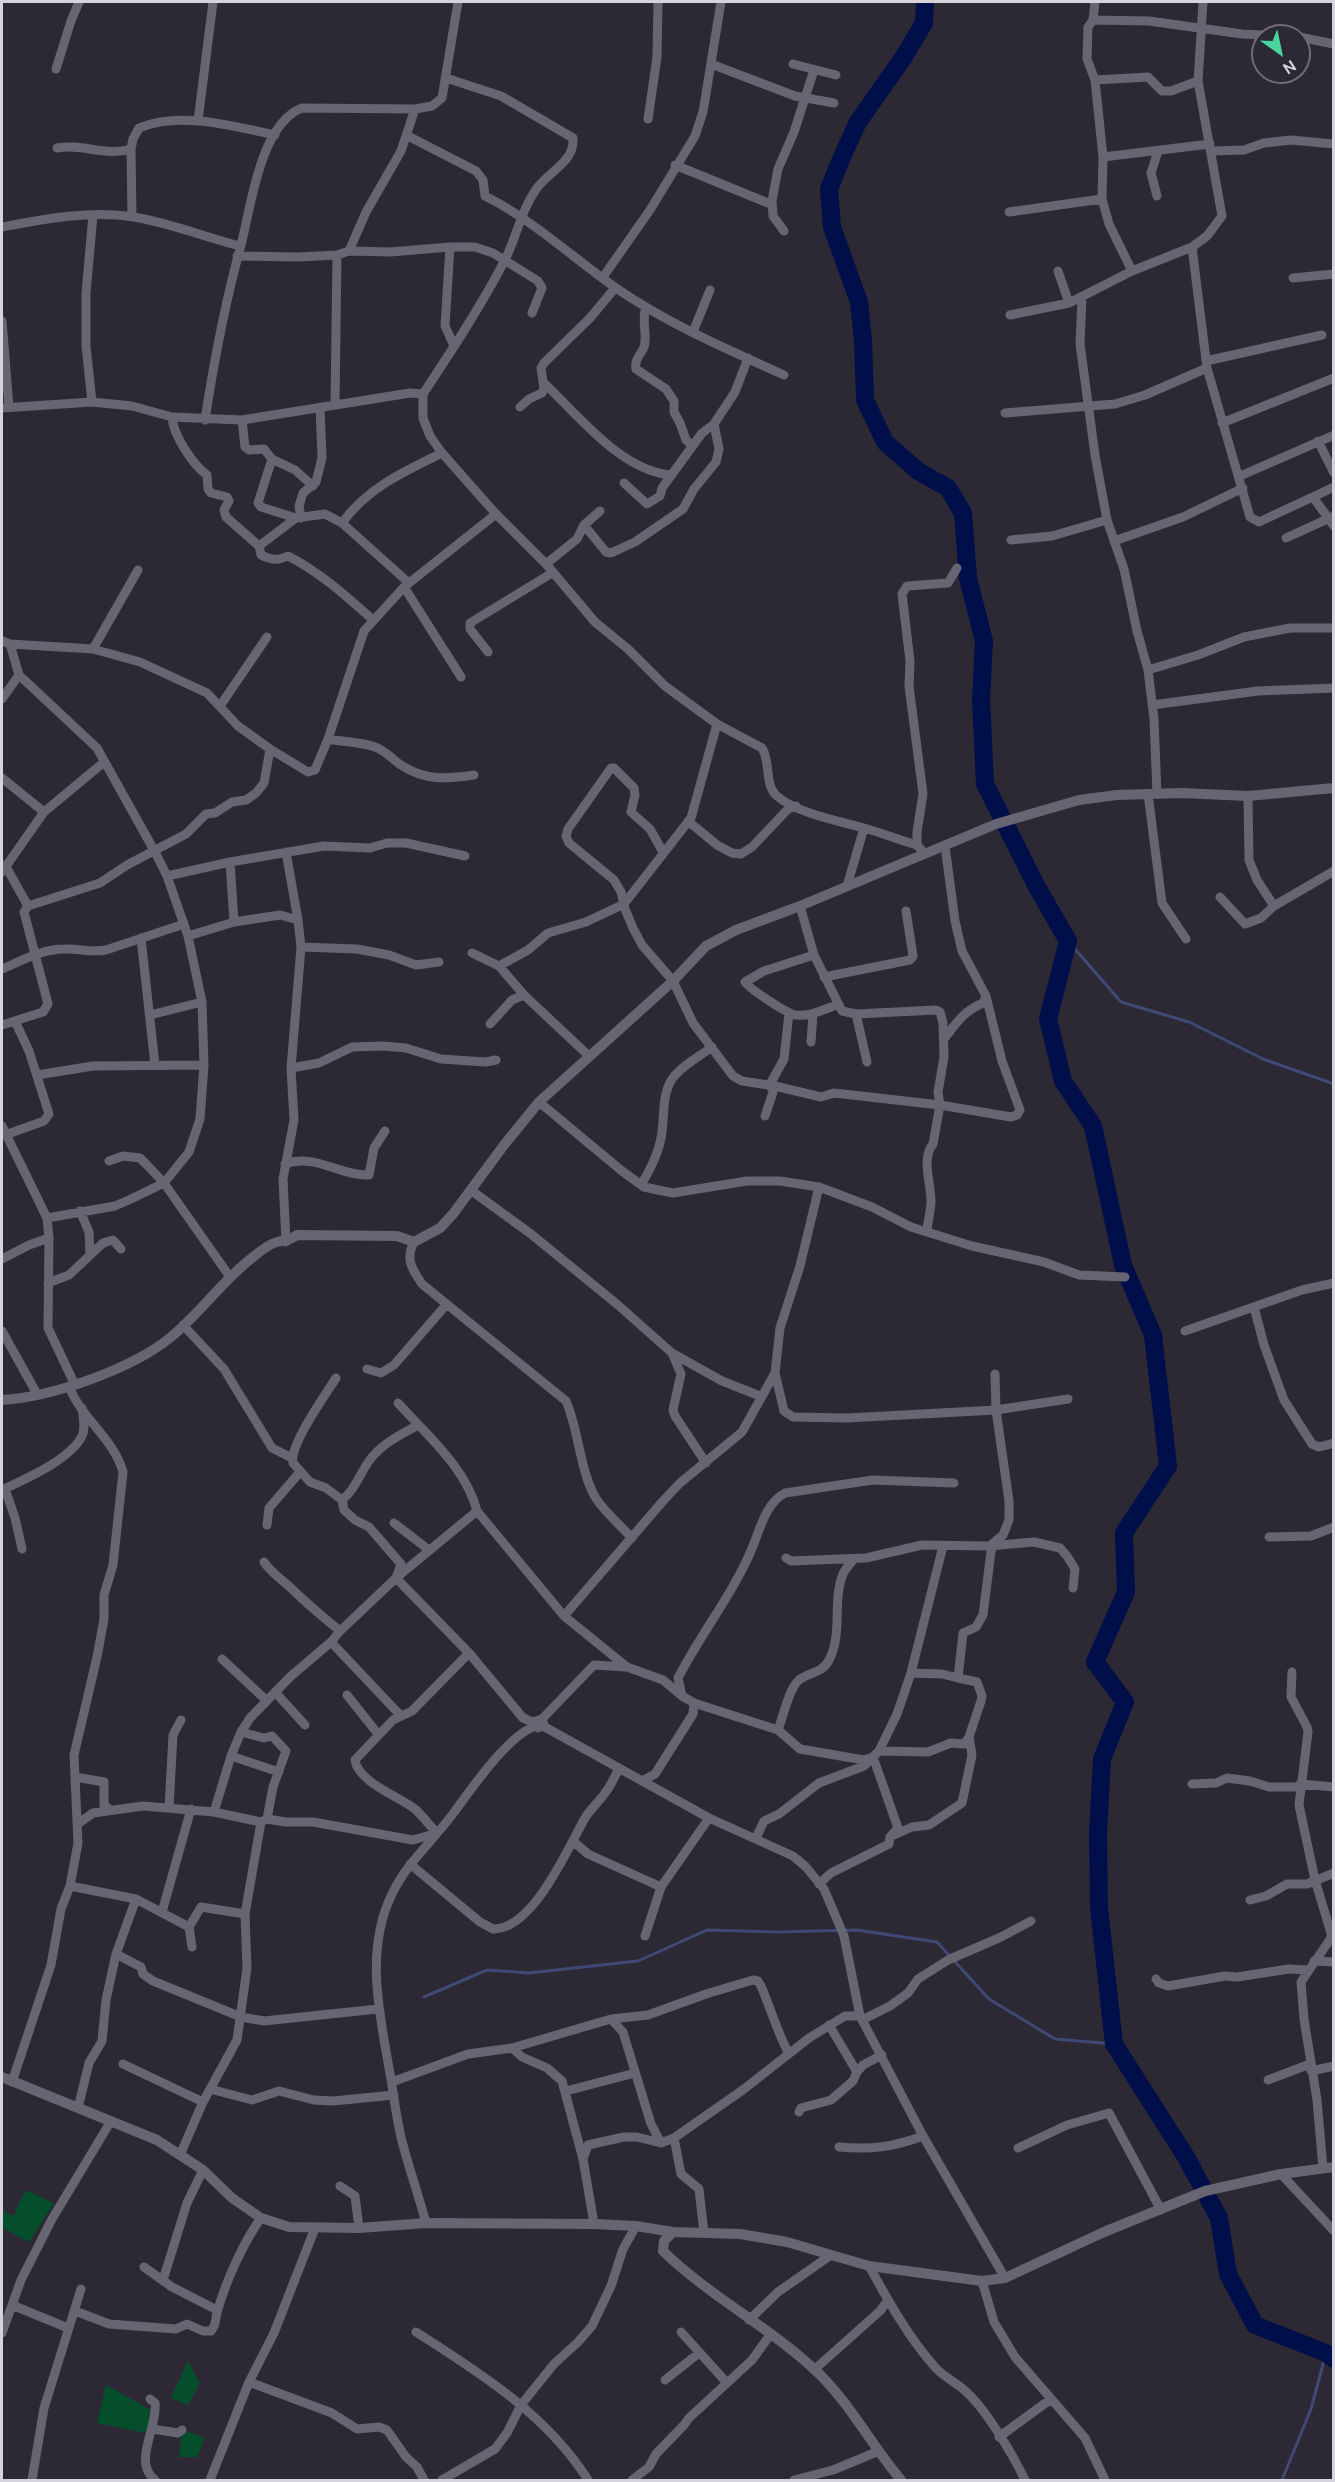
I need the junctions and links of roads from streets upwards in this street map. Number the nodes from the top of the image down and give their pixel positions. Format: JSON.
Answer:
{"nodes":[{"id":1,"x":79,"y":2,"type":"edge"},
{"id":2,"x":213,"y":2,"type":"edge"},
{"id":3,"x":458,"y":2,"type":"edge"},
{"id":4,"x":658,"y":2,"type":"edge"},
{"id":5,"x":721,"y":2,"type":"edge"},
{"id":6,"x":1095,"y":2,"type":"edge"},
{"id":7,"x":1203,"y":2,"type":"edge"},
{"id":8,"x":1093,"y":20,"type":"junction"},
{"id":9,"x":1200,"y":28,"type":"junction"},
{"id":10,"x":1251,"y":33,"type":"edge"},
{"id":11,"x":1311,"y":39,"type":"edge"},
{"id":12,"x":1334,"y":44,"type":"edge"},
{"id":13,"x":711,"y":64,"type":"junction"},
{"id":14,"x":793,"y":64,"type":"dead end"},
{"id":15,"x":56,"y":69,"type":"dead end"},
{"id":16,"x":814,"y":70,"type":"junction"},
{"id":17,"x":836,"y":75,"type":"dead end"},
{"id":18,"x":446,"y":78,"type":"junction"},
{"id":19,"x":1095,"y":80,"type":"junction"},
{"id":20,"x":1198,"y":81,"type":"junction"},
{"id":21,"x":805,"y":98,"type":"junction"},
{"id":22,"x":834,"y":103,"type":"dead end"},
{"id":23,"x":415,"y":109,"type":"junction"},
{"id":24,"x":648,"y":119,"type":"dead end"},
{"id":25,"x":198,"y":121,"type":"junction"},
{"id":26,"x":275,"y":135,"type":"junction"},
{"id":27,"x":408,"y":136,"type":"junction"},
{"id":28,"x":1334,"y":144,"type":"edge"},
{"id":29,"x":57,"y":148,"type":"dead end"},
{"id":30,"x":1211,"y":148,"type":"junction"},
{"id":31,"x":131,"y":149,"type":"junction"},
{"id":32,"x":1158,"y":151,"type":"junction"},
{"id":33,"x":1103,"y":157,"type":"junction"},
{"id":34,"x":675,"y":165,"type":"junction"},
{"id":35,"x":1157,"y":196,"type":"dead end"},
{"id":36,"x":1102,"y":199,"type":"junction"},
{"id":37,"x":772,"y":201,"type":"junction"},
{"id":38,"x":1009,"y":212,"type":"dead end"},
{"id":39,"x":93,"y":215,"type":"junction"},
{"id":40,"x":132,"y":217,"type":"junction"},
{"id":41,"x":520,"y":218,"type":"junction"},
{"id":42,"x":2,"y":226,"type":"edge"},
{"id":43,"x":784,"y":231,"type":"dead end"},
{"id":44,"x":450,"y":247,"type":"junction"},
{"id":45,"x":1192,"y":247,"type":"junction"},
{"id":46,"x":239,"y":251,"type":"junction"},
{"id":47,"x":349,"y":251,"type":"junction"},
{"id":48,"x":337,"y":255,"type":"junction"},
{"id":49,"x":505,"y":260,"type":"junction"},
{"id":50,"x":1058,"y":271,"type":"dead end"},
{"id":51,"x":1132,"y":271,"type":"junction"},
{"id":52,"x":1334,"y":274,"type":"edge"},
{"id":53,"x":603,"y":278,"type":"junction"},
{"id":54,"x":1293,"y":279,"type":"dead end"},
{"id":55,"x":615,"y":288,"type":"junction"},
{"id":56,"x":710,"y":290,"type":"dead end"},
{"id":57,"x":1082,"y":298,"type":"junction"},
{"id":58,"x":1069,"y":303,"type":"junction"},
{"id":59,"x":646,"y":308,"type":"junction"},
{"id":60,"x":532,"y":313,"type":"dead end"},
{"id":61,"x":1010,"y":315,"type":"dead end"},
{"id":62,"x":2,"y":321,"type":"edge"},
{"id":63,"x":693,"y":332,"type":"junction"},
{"id":64,"x":1322,"y":335,"type":"dead end"},
{"id":65,"x":454,"y":346,"type":"junction"},
{"id":66,"x":747,"y":358,"type":"junction"},
{"id":67,"x":3,"y":361,"type":"edge"},
{"id":68,"x":1207,"y":365,"type":"junction"},
{"id":69,"x":784,"y":375,"type":"dead end"},
{"id":70,"x":1334,"y":378,"type":"edge"},
{"id":71,"x":543,"y":382,"type":"junction"},
{"id":72,"x":423,"y":394,"type":"junction"},
{"id":73,"x":92,"y":402,"type":"junction"},
{"id":74,"x":335,"y":405,"type":"junction"},
{"id":75,"x":1088,"y":406,"type":"junction"},
{"id":76,"x":320,"y":407,"type":"junction"},
{"id":77,"x":520,"y":407,"type":"dead end"},
{"id":78,"x":5,"y":408,"type":"edge"},
{"id":79,"x":1005,"y":413,"type":"dead end"},
{"id":80,"x":172,"y":417,"type":"junction"},
{"id":81,"x":205,"y":420,"type":"junction"},
{"id":82,"x":242,"y":420,"type":"junction"},
{"id":83,"x":1222,"y":423,"type":"junction"},
{"id":84,"x":714,"y":424,"type":"junction"},
{"id":85,"x":1334,"y":435,"type":"edge"},
{"id":86,"x":1318,"y":441,"type":"junction"},
{"id":87,"x":692,"y":446,"type":"junction"},
{"id":88,"x":441,"y":453,"type":"junction"},
{"id":89,"x":272,"y":459,"type":"junction"},
{"id":90,"x":1334,"y":473,"type":"edge"},
{"id":91,"x":671,"y":475,"type":"junction"},
{"id":92,"x":1240,"y":476,"type":"junction"},
{"id":93,"x":624,"y":483,"type":"dead end"},
{"id":94,"x":313,"y":486,"type":"junction"},
{"id":95,"x":1334,"y":487,"type":"edge"},
{"id":96,"x":1243,"y":488,"type":"junction"},
{"id":97,"x":1312,"y":497,"type":"junction"},
{"id":98,"x":600,"y":511,"type":"dead end"},
{"id":99,"x":496,"y":513,"type":"junction"},
{"id":100,"x":298,"y":518,"type":"junction"},
{"id":101,"x":1107,"y":520,"type":"junction"},
{"id":102,"x":1332,"y":520,"type":"edge"},
{"id":103,"x":342,"y":523,"type":"junction"},
{"id":104,"x":584,"y":525,"type":"junction"},
{"id":105,"x":1286,"y":538,"type":"dead end"},
{"id":106,"x":1011,"y":540,"type":"dead end"},
{"id":107,"x":1114,"y":541,"type":"junction"},
{"id":108,"x":259,"y":546,"type":"junction"},
{"id":109,"x":546,"y":564,"type":"junction"},
{"id":110,"x":957,"y":568,"type":"dead end"},
{"id":111,"x":138,"y":570,"type":"dead end"},
{"id":112,"x":552,"y":573,"type":"junction"},
{"id":113,"x":407,"y":585,"type":"junction"},
{"id":114,"x":373,"y":620,"type":"junction"},
{"id":115,"x":1334,"y":628,"type":"edge"},
{"id":116,"x":267,"y":637,"type":"dead end"},
{"id":117,"x":6,"y":643,"type":"edge"},
{"id":118,"x":93,"y":650,"type":"junction"},
{"id":119,"x":488,"y":652,"type":"dead end"},
{"id":120,"x":1149,"y":670,"type":"junction"},
{"id":121,"x":19,"y":675,"type":"junction"},
{"id":122,"x":461,"y":677,"type":"dead end"},
{"id":123,"x":1334,"y":688,"type":"edge"},
{"id":124,"x":2,"y":699,"type":"edge"},
{"id":125,"x":1152,"y":705,"type":"junction"},
{"id":126,"x":220,"y":706,"type":"junction"},
{"id":127,"x":717,"y":724,"type":"junction"},
{"id":128,"x":328,"y":739,"type":"junction"},
{"id":129,"x":270,"y":749,"type":"junction"},
{"id":130,"x":103,"y":763,"type":"junction"},
{"id":131,"x":474,"y":775,"type":"dead end"},
{"id":132,"x":2,"y":778,"type":"edge"},
{"id":133,"x":1334,"y":788,"type":"edge"},
{"id":134,"x":1153,"y":794,"type":"junction"},
{"id":135,"x":1248,"y":796,"type":"junction"},
{"id":136,"x":795,"y":806,"type":"junction"},
{"id":137,"x":44,"y":812,"type":"junction"},
{"id":138,"x":688,"y":821,"type":"junction"},
{"id":139,"x":864,"y":828,"type":"junction"},
{"id":140,"x":917,"y":845,"type":"junction"},
{"id":141,"x":945,"y":846,"type":"junction"},
{"id":142,"x":155,"y":852,"type":"junction"},
{"id":143,"x":286,"y":852,"type":"junction"},
{"id":144,"x":663,"y":852,"type":"junction"},
{"id":145,"x":925,"y":854,"type":"junction"},
{"id":146,"x":465,"y":856,"type":"dead end"},
{"id":147,"x":230,"y":862,"type":"junction"},
{"id":148,"x":3,"y":868,"type":"edge"},
{"id":149,"x":1334,"y":871,"type":"edge"},
{"id":150,"x":167,"y":876,"type":"junction"},
{"id":151,"x":847,"y":886,"type":"junction"},
{"id":152,"x":1220,"y":897,"type":"dead end"},
{"id":153,"x":624,"y":904,"type":"junction"},
{"id":154,"x":28,"y":906,"type":"junction"},
{"id":155,"x":800,"y":906,"type":"junction"},
{"id":156,"x":1274,"y":906,"type":"junction"},
{"id":157,"x":906,"y":911,"type":"dead end"},
{"id":158,"x":298,"y":920,"type":"junction"},
{"id":159,"x":234,"y":922,"type":"junction"},
{"id":160,"x":184,"y":924,"type":"junction"},
{"id":161,"x":188,"y":936,"type":"junction"},
{"id":162,"x":141,"y":938,"type":"junction"},
{"id":163,"x":1186,"y":939,"type":"dead end"},
{"id":164,"x":301,"y":947,"type":"junction"},
{"id":165,"x":472,"y":953,"type":"dead end"},
{"id":166,"x":34,"y":955,"type":"junction"},
{"id":167,"x":814,"y":955,"type":"junction"},
{"id":168,"x":439,"y":962,"type":"dead end"},
{"id":169,"x":499,"y":966,"type":"junction"},
{"id":170,"x":2,"y":969,"type":"edge"},
{"id":171,"x":824,"y":977,"type":"junction"},
{"id":172,"x":673,"y":981,"type":"junction"},
{"id":173,"x":524,"y":995,"type":"junction"},
{"id":174,"x":986,"y":996,"type":"junction"},
{"id":175,"x":202,"y":1002,"type":"junction"},
{"id":176,"x":837,"y":1005,"type":"junction"},
{"id":177,"x":789,"y":1013,"type":"junction"},
{"id":178,"x":813,"y":1014,"type":"junction"},
{"id":179,"x":856,"y":1014,"type":"junction"},
{"id":180,"x":150,"y":1015,"type":"junction"},
{"id":181,"x":15,"y":1021,"type":"junction"},
{"id":182,"x":490,"y":1024,"type":"dead end"},
{"id":183,"x":2,"y":1025,"type":"edge"},
{"id":184,"x":944,"y":1039,"type":"junction"},
{"id":185,"x":811,"y":1042,"type":"dead end"},
{"id":186,"x":712,"y":1047,"type":"junction"},
{"id":187,"x":589,"y":1056,"type":"junction"},
{"id":188,"x":496,"y":1060,"type":"dead end"},
{"id":189,"x":867,"y":1062,"type":"dead end"},
{"id":190,"x":155,"y":1065,"type":"junction"},
{"id":191,"x":204,"y":1065,"type":"junction"},
{"id":192,"x":291,"y":1068,"type":"junction"},
{"id":193,"x":37,"y":1075,"type":"junction"},
{"id":194,"x":772,"y":1086,"type":"junction"},
{"id":195,"x":539,"y":1102,"type":"junction"},
{"id":196,"x":940,"y":1105,"type":"junction"},
{"id":197,"x":765,"y":1116,"type":"dead end"},
{"id":198,"x":3,"y":1131,"type":"edge"},
{"id":199,"x":385,"y":1131,"type":"dead end"},
{"id":200,"x":109,"y":1161,"type":"dead end"},
{"id":201,"x":285,"y":1164,"type":"junction"},
{"id":202,"x":164,"y":1183,"type":"junction"},
{"id":203,"x":641,"y":1185,"type":"junction"},
{"id":204,"x":819,"y":1187,"type":"junction"},
{"id":205,"x":472,"y":1191,"type":"junction"},
{"id":206,"x":80,"y":1211,"type":"junction"},
{"id":207,"x":47,"y":1218,"type":"junction"},
{"id":208,"x":927,"y":1230,"type":"junction"},
{"id":209,"x":49,"y":1238,"type":"junction"},
{"id":210,"x":286,"y":1242,"type":"junction"},
{"id":211,"x":414,"y":1242,"type":"junction"},
{"id":212,"x":121,"y":1249,"type":"dead end"},
{"id":213,"x":90,"y":1254,"type":"junction"},
{"id":214,"x":2,"y":1259,"type":"edge"},
{"id":215,"x":230,"y":1277,"type":"junction"},
{"id":216,"x":1125,"y":1277,"type":"dead end"},
{"id":217,"x":48,"y":1283,"type":"junction"},
{"id":218,"x":1334,"y":1283,"type":"edge"},
{"id":219,"x":446,"y":1305,"type":"junction"},
{"id":220,"x":1254,"y":1307,"type":"junction"},
{"id":221,"x":183,"y":1325,"type":"junction"},
{"id":222,"x":2,"y":1331,"type":"edge"},
{"id":223,"x":1185,"y":1331,"type":"dead end"},
{"id":224,"x":672,"y":1353,"type":"junction"},
{"id":225,"x":366,"y":1369,"type":"dead end"},
{"id":226,"x":775,"y":1373,"type":"junction"},
{"id":227,"x":995,"y":1374,"type":"dead end"},
{"id":228,"x":336,"y":1378,"type":"dead end"},
{"id":229,"x":72,"y":1386,"type":"junction"},
{"id":230,"x":37,"y":1394,"type":"junction"},
{"id":231,"x":760,"y":1396,"type":"junction"},
{"id":232,"x":1068,"y":1399,"type":"dead end"},
{"id":233,"x":2,"y":1400,"type":"edge"},
{"id":234,"x":398,"y":1403,"type":"dead end"},
{"id":235,"x":82,"y":1408,"type":"junction"},
{"id":236,"x":996,"y":1410,"type":"junction"},
{"id":237,"x":418,"y":1425,"type":"junction"},
{"id":238,"x":1334,"y":1443,"type":"edge"},
{"id":239,"x":292,"y":1458,"type":"junction"},
{"id":240,"x":706,"y":1463,"type":"junction"},
{"id":241,"x":300,"y":1472,"type":"junction"},
{"id":242,"x":954,"y":1483,"type":"dead end"},
{"id":243,"x":3,"y":1490,"type":"edge"},
{"id":244,"x":342,"y":1500,"type":"junction"},
{"id":245,"x":477,"y":1511,"type":"junction"},
{"id":246,"x":394,"y":1523,"type":"dead end"},
{"id":247,"x":267,"y":1525,"type":"dead end"},
{"id":248,"x":1334,"y":1527,"type":"edge"},
{"id":249,"x":1269,"y":1537,"type":"dead end"},
{"id":250,"x":632,"y":1538,"type":"junction"},
{"id":251,"x":992,"y":1544,"type":"junction"},
{"id":252,"x":943,"y":1546,"type":"junction"},
{"id":253,"x":22,"y":1549,"type":"dead end"},
{"id":254,"x":429,"y":1550,"type":"junction"},
{"id":255,"x":786,"y":1558,"type":"dead end"},
{"id":256,"x":854,"y":1559,"type":"junction"},
{"id":257,"x":264,"y":1562,"type":"dead end"},
{"id":258,"x":396,"y":1578,"type":"junction"},
{"id":259,"x":1073,"y":1588,"type":"dead end"},
{"id":260,"x":564,"y":1616,"type":"junction"},
{"id":261,"x":340,"y":1630,"type":"junction"},
{"id":262,"x":331,"y":1642,"type":"junction"},
{"id":263,"x":469,"y":1653,"type":"junction"},
{"id":264,"x":222,"y":1659,"type":"dead end"},
{"id":265,"x":627,"y":1668,"type":"junction"},
{"id":266,"x":1292,"y":1672,"type":"dead end"},
{"id":267,"x":911,"y":1673,"type":"junction"},
{"id":268,"x":958,"y":1678,"type":"junction"},
{"id":269,"x":275,"y":1692,"type":"junction"},
{"id":270,"x":347,"y":1695,"type":"dead end"},
{"id":271,"x":681,"y":1696,"type":"junction"},
{"id":272,"x":266,"y":1700,"type":"junction"},
{"id":273,"x":694,"y":1702,"type":"junction"},
{"id":274,"x":401,"y":1716,"type":"junction"},
{"id":275,"x":181,"y":1719,"type":"dead end"},
{"id":276,"x":539,"y":1724,"type":"junction"},
{"id":277,"x":305,"y":1725,"type":"dead end"},
{"id":278,"x":778,"y":1730,"type":"junction"},
{"id":279,"x":241,"y":1732,"type":"junction"},
{"id":280,"x":378,"y":1734,"type":"junction"},
{"id":281,"x":969,"y":1737,"type":"junction"},
{"id":282,"x":876,"y":1754,"type":"junction"},
{"id":283,"x":231,"y":1756,"type":"junction"},
{"id":284,"x":619,"y":1768,"type":"junction"},
{"id":285,"x":279,"y":1772,"type":"junction"},
{"id":286,"x":75,"y":1776,"type":"junction"},
{"id":287,"x":642,"y":1781,"type":"junction"},
{"id":288,"x":1192,"y":1784,"type":"dead end"},
{"id":289,"x":1300,"y":1785,"type":"junction"},
{"id":290,"x":1334,"y":1787,"type":"edge"},
{"id":291,"x":169,"y":1808,"type":"junction"},
{"id":292,"x":191,"y":1809,"type":"junction"},
{"id":293,"x":110,"y":1810,"type":"junction"},
{"id":294,"x":214,"y":1812,"type":"junction"},
{"id":295,"x":709,"y":1818,"type":"junction"},
{"id":296,"x":264,"y":1820,"type":"junction"},
{"id":297,"x":79,"y":1823,"type":"junction"},
{"id":298,"x":437,"y":1833,"type":"junction"},
{"id":299,"x":890,"y":1837,"type":"junction"},
{"id":300,"x":756,"y":1838,"type":"junction"},
{"id":301,"x":574,"y":1842,"type":"junction"},
{"id":302,"x":410,"y":1864,"type":"junction"},
{"id":303,"x":1334,"y":1873,"type":"edge"},
{"id":304,"x":1316,"y":1880,"type":"junction"},
{"id":305,"x":819,"y":1884,"type":"junction"},
{"id":306,"x":70,"y":1886,"type":"junction"},
{"id":307,"x":660,"y":1887,"type":"junction"},
{"id":308,"x":136,"y":1899,"type":"junction"},
{"id":309,"x":1250,"y":1900,"type":"dead end"},
{"id":310,"x":162,"y":1912,"type":"junction"},
{"id":311,"x":245,"y":1914,"type":"junction"},
{"id":312,"x":1031,"y":1921,"type":"dead end"},
{"id":313,"x":189,"y":1927,"type":"junction"},
{"id":314,"x":645,"y":1936,"type":"dead end"},
{"id":315,"x":192,"y":1947,"type":"dead end"},
{"id":316,"x":116,"y":1954,"type":"junction"},
{"id":317,"x":1314,"y":1961,"type":"junction"},
{"id":318,"x":1334,"y":1962,"type":"edge"},
{"id":319,"x":1307,"y":1970,"type":"junction"},
{"id":320,"x":1156,"y":1979,"type":"dead end"},
{"id":321,"x":378,"y":2009,"type":"junction"},
{"id":322,"x":241,"y":2017,"type":"junction"},
{"id":323,"x":861,"y":2018,"type":"junction"},
{"id":324,"x":611,"y":2019,"type":"junction"},
{"id":325,"x":830,"y":2025,"type":"junction"},
{"id":326,"x":512,"y":2048,"type":"junction"},
{"id":327,"x":789,"y":2054,"type":"junction"},
{"id":328,"x":882,"y":2055,"type":"junction"},
{"id":329,"x":123,"y":2064,"type":"dead end"},
{"id":330,"x":1334,"y":2066,"type":"edge"},
{"id":331,"x":1311,"y":2067,"type":"junction"},
{"id":332,"x":857,"y":2072,"type":"junction"},
{"id":333,"x":635,"y":2073,"type":"junction"},
{"id":334,"x":7,"y":2080,"type":"edge"},
{"id":335,"x":1268,"y":2080,"type":"dead end"},
{"id":336,"x":392,"y":2082,"type":"junction"},
{"id":337,"x":210,"y":2089,"type":"junction"},
{"id":338,"x":566,"y":2091,"type":"junction"},
{"id":339,"x":394,"y":2096,"type":"junction"},
{"id":340,"x":203,"y":2102,"type":"junction"},
{"id":341,"x":78,"y":2108,"type":"junction"},
{"id":342,"x":799,"y":2112,"type":"dead end"},
{"id":343,"x":111,"y":2121,"type":"junction"},
{"id":344,"x":923,"y":2136,"type":"junction"},
{"id":345,"x":674,"y":2138,"type":"junction"},
{"id":346,"x":661,"y":2143,"type":"junction"},
{"id":347,"x":839,"y":2147,"type":"dead end"},
{"id":348,"x":1018,"y":2148,"type":"dead end"},
{"id":349,"x":180,"y":2155,"type":"junction"},
{"id":350,"x":583,"y":2159,"type":"junction"},
{"id":351,"x":1328,"y":2167,"type":"edge"},
{"id":352,"x":203,"y":2170,"type":"junction"},
{"id":353,"x":1281,"y":2174,"type":"junction"},
{"id":354,"x":340,"y":2186,"type":"dead end"},
{"id":355,"x":1161,"y":2210,"type":"junction"},
{"id":356,"x":261,"y":2218,"type":"junction"},
{"id":357,"x":426,"y":2223,"type":"junction"},
{"id":358,"x":594,"y":2224,"type":"junction"},
{"id":359,"x":636,"y":2226,"type":"junction"},
{"id":360,"x":315,"y":2228,"type":"junction"},
{"id":361,"x":359,"y":2228,"type":"junction"},
{"id":362,"x":1334,"y":2231,"type":"edge"},
{"id":363,"x":673,"y":2232,"type":"junction"},
{"id":364,"x":704,"y":2233,"type":"junction"},
{"id":365,"x":831,"y":2255,"type":"junction"},
{"id":366,"x":869,"y":2266,"type":"junction"},
{"id":367,"x":144,"y":2267,"type":"dead end"},
{"id":368,"x":1005,"y":2278,"type":"junction"},
{"id":369,"x":163,"y":2280,"type":"junction"},
{"id":370,"x":982,"y":2281,"type":"junction"},
{"id":371,"x":81,"y":2289,"type":"dead end"},
{"id":372,"x":888,"y":2300,"type":"junction"},
{"id":373,"x":12,"y":2306,"type":"junction"},
{"id":374,"x":217,"y":2310,"type":"junction"},
{"id":375,"x":75,"y":2312,"type":"junction"},
{"id":376,"x":749,"y":2320,"type":"junction"},
{"id":377,"x":68,"y":2328,"type":"junction"},
{"id":378,"x":416,"y":2332,"type":"dead end"},
{"id":379,"x":681,"y":2332,"type":"dead end"},
{"id":380,"x":2,"y":2333,"type":"edge"},
{"id":381,"x":771,"y":2335,"type":"junction"},
{"id":382,"x":699,"y":2353,"type":"junction"},
{"id":383,"x":815,"y":2369,"type":"junction"},
{"id":384,"x":665,"y":2380,"type":"dead end"},
{"id":385,"x":249,"y":2382,"type":"junction"},
{"id":386,"x":727,"y":2383,"type":"junction"},
{"id":387,"x":150,"y":2399,"type":"dead end"},
{"id":388,"x":1051,"y":2399,"type":"junction"},
{"id":389,"x":521,"y":2405,"type":"junction"},
{"id":390,"x":152,"y":2429,"type":"junction"},
{"id":391,"x":182,"y":2430,"type":"dead end"},
{"id":392,"x":999,"y":2437,"type":"junction"},
{"id":393,"x":879,"y":2451,"type":"junction"},
{"id":394,"x":32,"y":2481,"type":"edge"},
{"id":395,"x":155,"y":2481,"type":"edge"},
{"id":396,"x":210,"y":2481,"type":"edge"},
{"id":397,"x":424,"y":2481,"type":"edge"},
{"id":398,"x":442,"y":2481,"type":"edge"},
{"id":399,"x":588,"y":2481,"type":"edge"},
{"id":400,"x":632,"y":2481,"type":"edge"},
{"id":401,"x":794,"y":2481,"type":"edge"},
{"id":402,"x":901,"y":2481,"type":"edge"},
{"id":403,"x":1024,"y":2481,"type":"edge"},
{"id":404,"x":1105,"y":2481,"type":"edge"}],
"edges":[{"from":1,"to":15,"type":"street"},
{"from":2,"to":25,"type":"street"},
{"from":3,"to":18,"type":"street"},
{"from":4,"to":24,"type":"street"},
{"from":5,"to":13,"type":"street"},
{"from":6,"to":8,"type":"street"},
{"from":7,"to":9,"type":"street"},
{"from":8,"to":9,"type":"street"},
{"from":8,"to":19,"type":"street"},
{"from":9,"to":10,"type":"street"},
{"from":9,"to":20,"type":"street"},
{"from":11,"to":12,"type":"street"},
{"from":13,"to":21,"type":"street"},
{"from":13,"to":34,"type":"street"},
{"from":14,"to":16,"type":"street"},
{"from":16,"to":17,"type":"street"},
{"from":16,"to":21,"type":"street"},
{"from":18,"to":23,"type":"street"},
{"from":18,"to":41,"type":"street"},
{"from":19,"to":20,"type":"street"},
{"from":19,"to":33,"type":"street"},
{"from":20,"to":30,"type":"street"},
{"from":21,"to":22,"type":"street"},
{"from":21,"to":37,"type":"street"},
{"from":23,"to":26,"type":"street"},
{"from":23,"to":27,"type":"street"},
{"from":25,"to":26,"type":"street"},
{"from":25,"to":31,"type":"street"},
{"from":26,"to":46,"type":"street"},
{"from":27,"to":41,"type":"street"},
{"from":27,"to":47,"type":"street"},
{"from":28,"to":30,"type":"street"},
{"from":29,"to":31,"type":"street"},
{"from":30,"to":32,"type":"street"},
{"from":30,"to":45,"type":"street"},
{"from":31,"to":40,"type":"street"},
{"from":32,"to":33,"type":"street"},
{"from":32,"to":35,"type":"street"},
{"from":33,"to":36,"type":"street"},
{"from":34,"to":37,"type":"street"},
{"from":34,"to":53,"type":"street"},
{"from":36,"to":38,"type":"street"},
{"from":36,"to":51,"type":"street"},
{"from":37,"to":43,"type":"street"},
{"from":39,"to":40,"type":"street"},
{"from":39,"to":42,"type":"street"},
{"from":39,"to":73,"type":"street"},
{"from":40,"to":46,"type":"street"},
{"from":41,"to":49,"type":"street"},
{"from":41,"to":53,"type":"street"},
{"from":44,"to":47,"type":"street"},
{"from":44,"to":49,"type":"street"},
{"from":44,"to":65,"type":"street"},
{"from":45,"to":51,"type":"street"},
{"from":45,"to":68,"type":"street"},
{"from":46,"to":48,"type":"street"},
{"from":46,"to":81,"type":"street"},
{"from":47,"to":48,"type":"street"},
{"from":48,"to":74,"type":"street"},
{"from":49,"to":60,"type":"street"},
{"from":49,"to":65,"type":"street"},
{"from":50,"to":58,"type":"street"},
{"from":51,"to":57,"type":"street"},
{"from":52,"to":54,"type":"street"},
{"from":53,"to":55,"type":"street"},
{"from":55,"to":59,"type":"street"},
{"from":55,"to":71,"type":"street"},
{"from":56,"to":63,"type":"street"},
{"from":57,"to":58,"type":"street"},
{"from":57,"to":75,"type":"street"},
{"from":58,"to":61,"type":"street"},
{"from":59,"to":63,"type":"street"},
{"from":59,"to":87,"type":"street"},
{"from":62,"to":67,"type":"street"},
{"from":63,"to":66,"type":"street"},
{"from":64,"to":68,"type":"street"},
{"from":65,"to":72,"type":"street"},
{"from":66,"to":69,"type":"street"},
{"from":66,"to":84,"type":"street"},
{"from":67,"to":78,"type":"street"},
{"from":68,"to":75,"type":"street"},
{"from":68,"to":83,"type":"street"},
{"from":70,"to":83,"type":"street"},
{"from":71,"to":77,"type":"street"},
{"from":71,"to":91,"type":"street"},
{"from":72,"to":74,"type":"street"},
{"from":72,"to":88,"type":"street"},
{"from":73,"to":78,"type":"street"},
{"from":73,"to":80,"type":"street"},
{"from":74,"to":76,"type":"street"},
{"from":75,"to":79,"type":"street"},
{"from":75,"to":101,"type":"street"},
{"from":76,"to":82,"type":"street"},
{"from":76,"to":94,"type":"street"},
{"from":80,"to":81,"type":"street"},
{"from":80,"to":108,"type":"street"},
{"from":81,"to":82,"type":"street"},
{"from":82,"to":89,"type":"street"},
{"from":83,"to":92,"type":"street"},
{"from":84,"to":87,"type":"street"},
{"from":84,"to":104,"type":"street"},
{"from":85,"to":86,"type":"street"},
{"from":86,"to":90,"type":"street"},
{"from":86,"to":92,"type":"street"},
{"from":87,"to":91,"type":"street"},
{"from":88,"to":99,"type":"street"},
{"from":88,"to":103,"type":"street"},
{"from":89,"to":94,"type":"street"},
{"from":89,"to":100,"type":"street"},
{"from":91,"to":93,"type":"street"},
{"from":92,"to":96,"type":"street"},
{"from":94,"to":100,"type":"street"},
{"from":95,"to":97,"type":"street"},
{"from":96,"to":97,"type":"street"},
{"from":96,"to":107,"type":"street"},
{"from":97,"to":102,"type":"street"},
{"from":98,"to":104,"type":"street"},
{"from":99,"to":109,"type":"street"},
{"from":99,"to":113,"type":"street"},
{"from":100,"to":103,"type":"street"},
{"from":100,"to":108,"type":"street"},
{"from":101,"to":106,"type":"street"},
{"from":101,"to":107,"type":"street"},
{"from":102,"to":105,"type":"street"},
{"from":103,"to":113,"type":"street"},
{"from":104,"to":109,"type":"street"},
{"from":107,"to":120,"type":"street"},
{"from":108,"to":114,"type":"street"},
{"from":109,"to":112,"type":"street"},
{"from":110,"to":140,"type":"street"},
{"from":111,"to":118,"type":"street"},
{"from":112,"to":119,"type":"street"},
{"from":112,"to":127,"type":"street"},
{"from":113,"to":114,"type":"street"},
{"from":113,"to":122,"type":"street"},
{"from":114,"to":128,"type":"street"},
{"from":115,"to":120,"type":"street"},
{"from":116,"to":126,"type":"street"},
{"from":117,"to":118,"type":"street"},
{"from":117,"to":121,"type":"street"},
{"from":118,"to":126,"type":"street"},
{"from":120,"to":125,"type":"street"},
{"from":121,"to":124,"type":"street"},
{"from":121,"to":130,"type":"street"},
{"from":123,"to":125,"type":"street"},
{"from":125,"to":134,"type":"street"},
{"from":126,"to":129,"type":"street"},
{"from":127,"to":136,"type":"street"},
{"from":127,"to":138,"type":"street"},
{"from":128,"to":129,"type":"street"},
{"from":128,"to":131,"type":"street"},
{"from":129,"to":142,"type":"street"},
{"from":130,"to":137,"type":"street"},
{"from":130,"to":142,"type":"street"},
{"from":132,"to":137,"type":"street"},
{"from":133,"to":135,"type":"street"},
{"from":134,"to":135,"type":"street"},
{"from":134,"to":141,"type":"street"},
{"from":134,"to":163,"type":"street"},
{"from":135,"to":156,"type":"street"},
{"from":136,"to":138,"type":"street"},
{"from":136,"to":139,"type":"street"},
{"from":137,"to":148,"type":"street"},
{"from":138,"to":144,"type":"street"},
{"from":139,"to":140,"type":"street"},
{"from":139,"to":151,"type":"street"},
{"from":140,"to":145,"type":"street"},
{"from":141,"to":145,"type":"street"},
{"from":141,"to":174,"type":"street"},
{"from":142,"to":150,"type":"street"},
{"from":142,"to":154,"type":"street"},
{"from":143,"to":146,"type":"street"},
{"from":143,"to":147,"type":"street"},
{"from":143,"to":158,"type":"street"},
{"from":144,"to":153,"type":"street"},
{"from":144,"to":153,"type":"street"},
{"from":145,"to":151,"type":"street"},
{"from":147,"to":150,"type":"street"},
{"from":147,"to":159,"type":"street"},
{"from":148,"to":154,"type":"street"},
{"from":149,"to":156,"type":"street"},
{"from":150,"to":160,"type":"street"},
{"from":151,"to":155,"type":"street"},
{"from":152,"to":156,"type":"street"},
{"from":153,"to":169,"type":"street"},
{"from":153,"to":172,"type":"street"},
{"from":154,"to":166,"type":"street"},
{"from":155,"to":167,"type":"street"},
{"from":155,"to":172,"type":"street"},
{"from":157,"to":171,"type":"street"},
{"from":158,"to":159,"type":"street"},
{"from":158,"to":164,"type":"street"},
{"from":159,"to":161,"type":"street"},
{"from":160,"to":161,"type":"street"},
{"from":160,"to":162,"type":"street"},
{"from":161,"to":175,"type":"street"},
{"from":162,"to":166,"type":"street"},
{"from":162,"to":180,"type":"street"},
{"from":164,"to":168,"type":"street"},
{"from":164,"to":192,"type":"street"},
{"from":165,"to":169,"type":"street"},
{"from":166,"to":170,"type":"street"},
{"from":166,"to":181,"type":"street"},
{"from":167,"to":171,"type":"street"},
{"from":167,"to":177,"type":"street"},
{"from":169,"to":173,"type":"street"},
{"from":171,"to":176,"type":"street"},
{"from":172,"to":186,"type":"street"},
{"from":172,"to":187,"type":"street"},
{"from":173,"to":182,"type":"street"},
{"from":173,"to":187,"type":"street"},
{"from":174,"to":184,"type":"street"},
{"from":174,"to":196,"type":"street"},
{"from":175,"to":180,"type":"street"},
{"from":175,"to":191,"type":"street"},
{"from":176,"to":178,"type":"street"},
{"from":176,"to":179,"type":"street"},
{"from":177,"to":178,"type":"street"},
{"from":177,"to":194,"type":"street"},
{"from":178,"to":185,"type":"street"},
{"from":179,"to":184,"type":"street"},
{"from":179,"to":189,"type":"street"},
{"from":180,"to":190,"type":"street"},
{"from":181,"to":183,"type":"street"},
{"from":181,"to":193,"type":"street"},
{"from":184,"to":196,"type":"street"},
{"from":186,"to":194,"type":"street"},
{"from":186,"to":203,"type":"street"},
{"from":187,"to":195,"type":"street"},
{"from":188,"to":192,"type":"street"},
{"from":190,"to":191,"type":"street"},
{"from":190,"to":193,"type":"street"},
{"from":191,"to":202,"type":"street"},
{"from":192,"to":201,"type":"street"},
{"from":193,"to":198,"type":"street"},
{"from":194,"to":196,"type":"street"},
{"from":194,"to":197,"type":"street"},
{"from":195,"to":203,"type":"street"},
{"from":195,"to":205,"type":"street"},
{"from":196,"to":208,"type":"street"},
{"from":198,"to":207,"type":"street"},
{"from":199,"to":201,"type":"street"},
{"from":200,"to":202,"type":"street"},
{"from":201,"to":210,"type":"street"},
{"from":202,"to":206,"type":"street"},
{"from":202,"to":215,"type":"street"},
{"from":203,"to":204,"type":"street"},
{"from":204,"to":208,"type":"street"},
{"from":204,"to":226,"type":"street"},
{"from":205,"to":211,"type":"street"},
{"from":205,"to":224,"type":"street"},
{"from":206,"to":207,"type":"street"},
{"from":206,"to":213,"type":"street"},
{"from":207,"to":209,"type":"street"},
{"from":208,"to":216,"type":"street"},
{"from":209,"to":214,"type":"street"},
{"from":209,"to":217,"type":"street"},
{"from":210,"to":211,"type":"street"},
{"from":210,"to":215,"type":"street"},
{"from":211,"to":219,"type":"street"},
{"from":212,"to":213,"type":"street"},
{"from":213,"to":217,"type":"street"},
{"from":215,"to":221,"type":"street"},
{"from":217,"to":229,"type":"street"},
{"from":218,"to":220,"type":"street"},
{"from":219,"to":225,"type":"street"},
{"from":219,"to":250,"type":"street"},
{"from":220,"to":223,"type":"street"},
{"from":220,"to":238,"type":"street"},
{"from":221,"to":229,"type":"street"},
{"from":221,"to":239,"type":"street"},
{"from":222,"to":230,"type":"street"},
{"from":224,"to":231,"type":"street"},
{"from":224,"to":240,"type":"street"},
{"from":226,"to":231,"type":"street"},
{"from":226,"to":236,"type":"street"},
{"from":227,"to":236,"type":"street"},
{"from":228,"to":239,"type":"street"},
{"from":229,"to":230,"type":"street"},
{"from":229,"to":235,"type":"street"},
{"from":230,"to":233,"type":"street"},
{"from":231,"to":240,"type":"street"},
{"from":232,"to":236,"type":"street"},
{"from":234,"to":237,"type":"street"},
{"from":235,"to":243,"type":"street"},
{"from":235,"to":286,"type":"street"},
{"from":236,"to":251,"type":"street"},
{"from":237,"to":244,"type":"street"},
{"from":237,"to":245,"type":"street"},
{"from":239,"to":241,"type":"street"},
{"from":240,"to":250,"type":"street"},
{"from":241,"to":244,"type":"street"},
{"from":241,"to":247,"type":"street"},
{"from":242,"to":271,"type":"street"},
{"from":243,"to":253,"type":"street"},
{"from":244,"to":258,"type":"street"},
{"from":245,"to":254,"type":"street"},
{"from":245,"to":260,"type":"street"},
{"from":246,"to":254,"type":"street"},
{"from":248,"to":249,"type":"street"},
{"from":250,"to":260,"type":"street"},
{"from":251,"to":252,"type":"street"},
{"from":251,"to":259,"type":"street"},
{"from":251,"to":268,"type":"street"},
{"from":252,"to":256,"type":"street"},
{"from":252,"to":267,"type":"street"},
{"from":254,"to":258,"type":"street"},
{"from":255,"to":256,"type":"street"},
{"from":256,"to":278,"type":"street"},
{"from":257,"to":261,"type":"street"},
{"from":258,"to":261,"type":"street"},
{"from":258,"to":263,"type":"street"},
{"from":260,"to":265,"type":"street"},
{"from":261,"to":262,"type":"street"},
{"from":262,"to":269,"type":"street"},
{"from":262,"to":274,"type":"street"},
{"from":263,"to":274,"type":"street"},
{"from":263,"to":276,"type":"street"},
{"from":264,"to":272,"type":"street"},
{"from":265,"to":271,"type":"street"},
{"from":265,"to":276,"type":"street"},
{"from":266,"to":289,"type":"street"},
{"from":267,"to":268,"type":"street"},
{"from":267,"to":282,"type":"street"},
{"from":268,"to":281,"type":"street"},
{"from":269,"to":272,"type":"street"},
{"from":269,"to":277,"type":"street"},
{"from":270,"to":280,"type":"street"},
{"from":271,"to":273,"type":"street"},
{"from":272,"to":279,"type":"street"},
{"from":273,"to":278,"type":"street"},
{"from":273,"to":287,"type":"street"},
{"from":274,"to":280,"type":"street"},
{"from":275,"to":291,"type":"street"},
{"from":276,"to":284,"type":"street"},
{"from":276,"to":298,"type":"street"},
{"from":278,"to":282,"type":"street"},
{"from":279,"to":283,"type":"street"},
{"from":279,"to":285,"type":"street"},
{"from":280,"to":298,"type":"street"},
{"from":281,"to":282,"type":"street"},
{"from":281,"to":299,"type":"street"},
{"from":282,"to":299,"type":"street"},
{"from":282,"to":300,"type":"street"},
{"from":283,"to":285,"type":"street"},
{"from":283,"to":294,"type":"street"},
{"from":284,"to":287,"type":"street"},
{"from":284,"to":301,"type":"street"},
{"from":285,"to":296,"type":"street"},
{"from":286,"to":293,"type":"street"},
{"from":286,"to":297,"type":"street"},
{"from":287,"to":295,"type":"street"},
{"from":288,"to":289,"type":"street"},
{"from":289,"to":290,"type":"street"},
{"from":289,"to":304,"type":"street"},
{"from":291,"to":292,"type":"street"},
{"from":291,"to":293,"type":"street"},
{"from":292,"to":294,"type":"street"},
{"from":292,"to":310,"type":"street"},
{"from":293,"to":297,"type":"street"},
{"from":294,"to":296,"type":"street"},
{"from":295,"to":300,"type":"street"},
{"from":295,"to":307,"type":"street"},
{"from":296,"to":298,"type":"street"},
{"from":296,"to":311,"type":"street"},
{"from":297,"to":306,"type":"street"},
{"from":298,"to":302,"type":"street"},
{"from":299,"to":305,"type":"street"},
{"from":300,"to":305,"type":"street"},
{"from":301,"to":302,"type":"street"},
{"from":301,"to":307,"type":"street"},
{"from":302,"to":321,"type":"street"},
{"from":303,"to":304,"type":"street"},
{"from":304,"to":309,"type":"street"},
{"from":304,"to":317,"type":"street"},
{"from":305,"to":323,"type":"street"},
{"from":306,"to":308,"type":"street"},
{"from":306,"to":334,"type":"street"},
{"from":307,"to":314,"type":"street"},
{"from":308,"to":310,"type":"street"},
{"from":308,"to":316,"type":"street"},
{"from":310,"to":313,"type":"street"},
{"from":311,"to":313,"type":"street"},
{"from":311,"to":322,"type":"street"},
{"from":312,"to":323,"type":"street"},
{"from":313,"to":315,"type":"street"},
{"from":316,"to":322,"type":"street"},
{"from":316,"to":341,"type":"street"},
{"from":317,"to":318,"type":"street"},
{"from":317,"to":319,"type":"street"},
{"from":319,"to":320,"type":"street"},
{"from":319,"to":331,"type":"street"},
{"from":321,"to":322,"type":"street"},
{"from":321,"to":336,"type":"street"},
{"from":322,"to":337,"type":"street"},
{"from":323,"to":325,"type":"street"},
{"from":323,"to":328,"type":"street"},
{"from":324,"to":326,"type":"street"},
{"from":324,"to":327,"type":"street"},
{"from":324,"to":333,"type":"street"},
{"from":325,"to":327,"type":"street"},
{"from":325,"to":332,"type":"street"},
{"from":326,"to":336,"type":"street"},
{"from":326,"to":338,"type":"street"},
{"from":327,"to":345,"type":"street"},
{"from":328,"to":332,"type":"street"},
{"from":328,"to":344,"type":"street"},
{"from":329,"to":340,"type":"street"},
{"from":330,"to":331,"type":"street"},
{"from":331,"to":335,"type":"street"},
{"from":331,"to":351,"type":"street"},
{"from":332,"to":342,"type":"street"},
{"from":333,"to":338,"type":"street"},
{"from":333,"to":346,"type":"street"},
{"from":334,"to":341,"type":"street"},
{"from":336,"to":339,"type":"street"},
{"from":337,"to":339,"type":"street"},
{"from":337,"to":340,"type":"street"},
{"from":338,"to":350,"type":"street"},
{"from":339,"to":357,"type":"street"},
{"from":340,"to":349,"type":"street"},
{"from":341,"to":343,"type":"street"},
{"from":343,"to":349,"type":"street"},
{"from":343,"to":373,"type":"street"},
{"from":344,"to":347,"type":"street"},
{"from":344,"to":368,"type":"street"},
{"from":345,"to":346,"type":"street"},
{"from":345,"to":364,"type":"street"},
{"from":346,"to":350,"type":"street"},
{"from":348,"to":355,"type":"street"},
{"from":349,"to":352,"type":"street"},
{"from":350,"to":358,"type":"street"},
{"from":351,"to":353,"type":"street"},
{"from":352,"to":356,"type":"street"},
{"from":352,"to":369,"type":"street"},
{"from":353,"to":355,"type":"street"},
{"from":353,"to":362,"type":"street"},
{"from":354,"to":361,"type":"street"},
{"from":355,"to":368,"type":"street"},
{"from":356,"to":360,"type":"street"},
{"from":356,"to":374,"type":"street"},
{"from":357,"to":358,"type":"street"},
{"from":357,"to":361,"type":"street"},
{"from":358,"to":359,"type":"street"},
{"from":359,"to":363,"type":"street"},
{"from":359,"to":389,"type":"street"},
{"from":360,"to":361,"type":"street"},
{"from":360,"to":385,"type":"street"},
{"from":363,"to":364,"type":"street"},
{"from":363,"to":376,"type":"street"},
{"from":364,"to":365,"type":"street"},
{"from":365,"to":366,"type":"street"},
{"from":365,"to":376,"type":"street"},
{"from":366,"to":370,"type":"street"},
{"from":366,"to":372,"type":"street"},
{"from":367,"to":369,"type":"street"},
{"from":368,"to":370,"type":"street"},
{"from":369,"to":374,"type":"street"},
{"from":370,"to":388,"type":"street"},
{"from":371,"to":375,"type":"street"},
{"from":372,"to":383,"type":"street"},
{"from":372,"to":392,"type":"street"},
{"from":373,"to":377,"type":"street"},
{"from":373,"to":380,"type":"street"},
{"from":374,"to":375,"type":"street"},
{"from":375,"to":377,"type":"street"},
{"from":376,"to":381,"type":"street"},
{"from":377,"to":394,"type":"street"},
{"from":378,"to":389,"type":"street"},
{"from":379,"to":382,"type":"street"},
{"from":381,"to":383,"type":"street"},
{"from":381,"to":386,"type":"street"},
{"from":382,"to":384,"type":"street"},
{"from":382,"to":386,"type":"street"},
{"from":383,"to":393,"type":"street"},
{"from":385,"to":396,"type":"street"},
{"from":385,"to":397,"type":"street"},
{"from":386,"to":400,"type":"street"},
{"from":387,"to":390,"type":"street"},
{"from":388,"to":392,"type":"street"},
{"from":388,"to":404,"type":"street"},
{"from":389,"to":398,"type":"street"},
{"from":389,"to":399,"type":"street"},
{"from":390,"to":391,"type":"street"},
{"from":390,"to":395,"type":"street"},
{"from":392,"to":403,"type":"street"},
{"from":393,"to":401,"type":"street"},
{"from":393,"to":402,"type":"street"}]}
